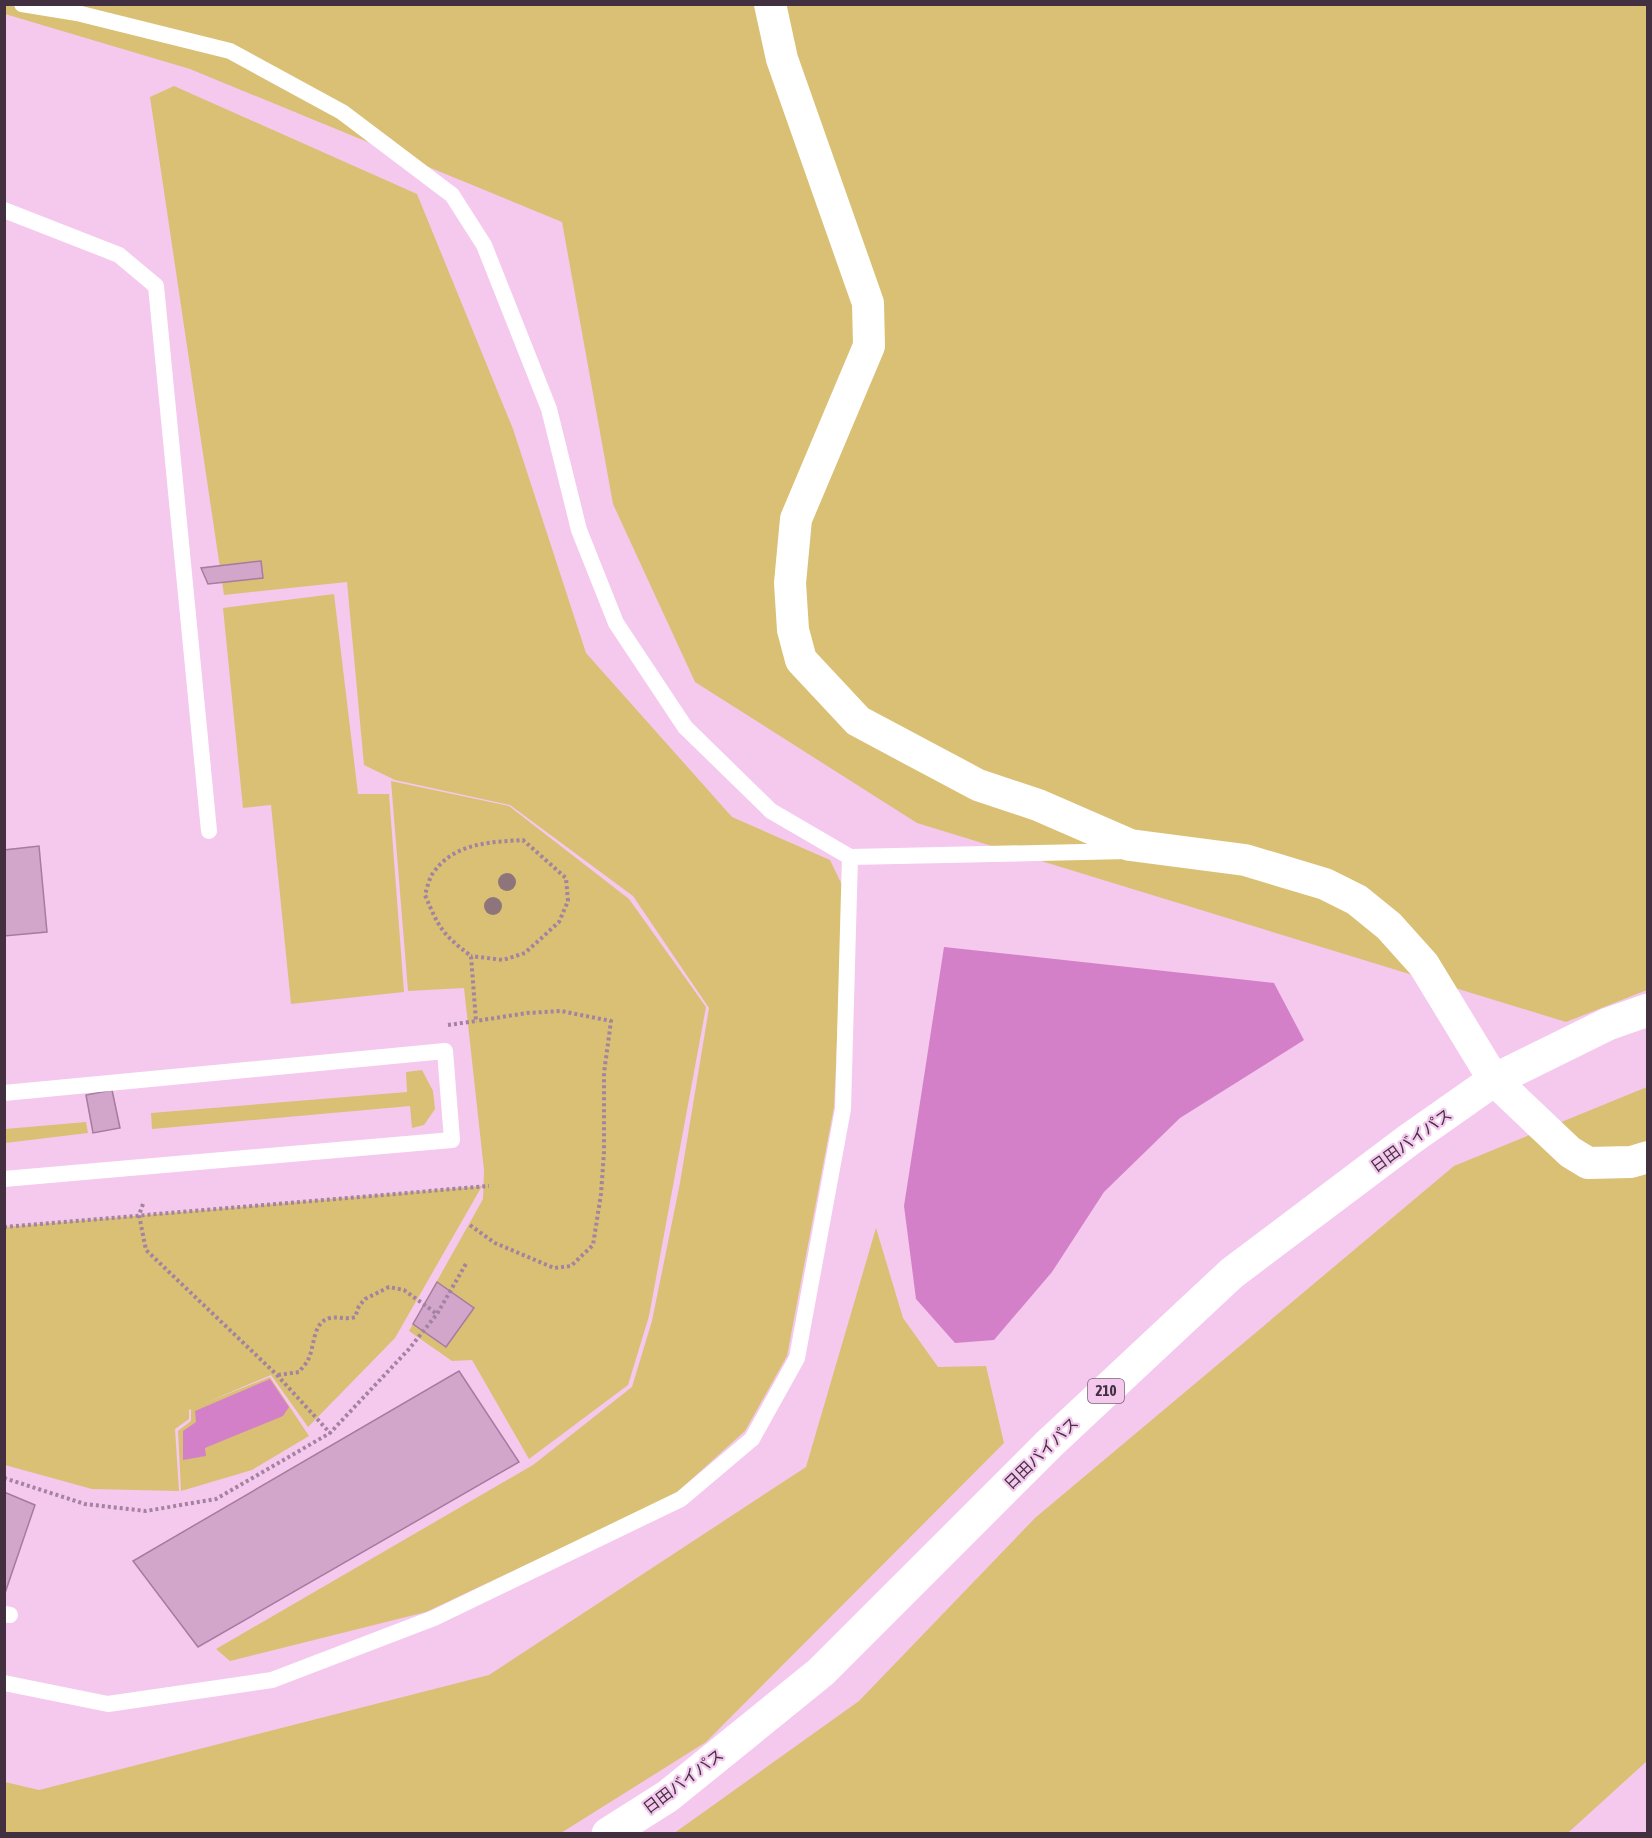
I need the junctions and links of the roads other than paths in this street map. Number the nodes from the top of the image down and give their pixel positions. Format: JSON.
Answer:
{"nodes":[{"id":1,"x":22,"y":4,"type":"edge"},
{"id":2,"x":770,"y":4,"type":"edge"},
{"id":3,"x":4,"y":210,"type":"edge"},
{"id":4,"x":209,"y":831,"type":"dead end"},
{"id":5,"x":1168,"y":850,"type":"junction"},
{"id":6,"x":850,"y":857,"type":"junction"},
{"id":7,"x":1647,"y":1010,"type":"edge"},
{"id":8,"x":1494,"y":1080,"type":"junction"},
{"id":9,"x":4,"y":1093,"type":"edge"},
{"id":10,"x":1647,"y":1157,"type":"edge"},
{"id":11,"x":4,"y":1179,"type":"edge"},
{"id":12,"x":4,"y":1683,"type":"edge"},
{"id":13,"x":608,"y":1833,"type":"edge"}],
"edges":[{"from":1,"to":6,"type":"lane"},
{"from":2,"to":5,"type":"street"},
{"from":3,"to":4,"type":"lane"},
{"from":5,"to":6,"type":"lane"},
{"from":5,"to":8,"type":"street"},
{"from":6,"to":12,"type":"lane"},
{"from":7,"to":8,"type":"highway","name":"日田バイパス","number":"210"},
{"from":8,"to":10,"type":"street"},
{"from":8,"to":13,"type":"highway","name":"日田バイパス","number":"210"},
{"from":9,"to":11,"type":"lane"}]}
